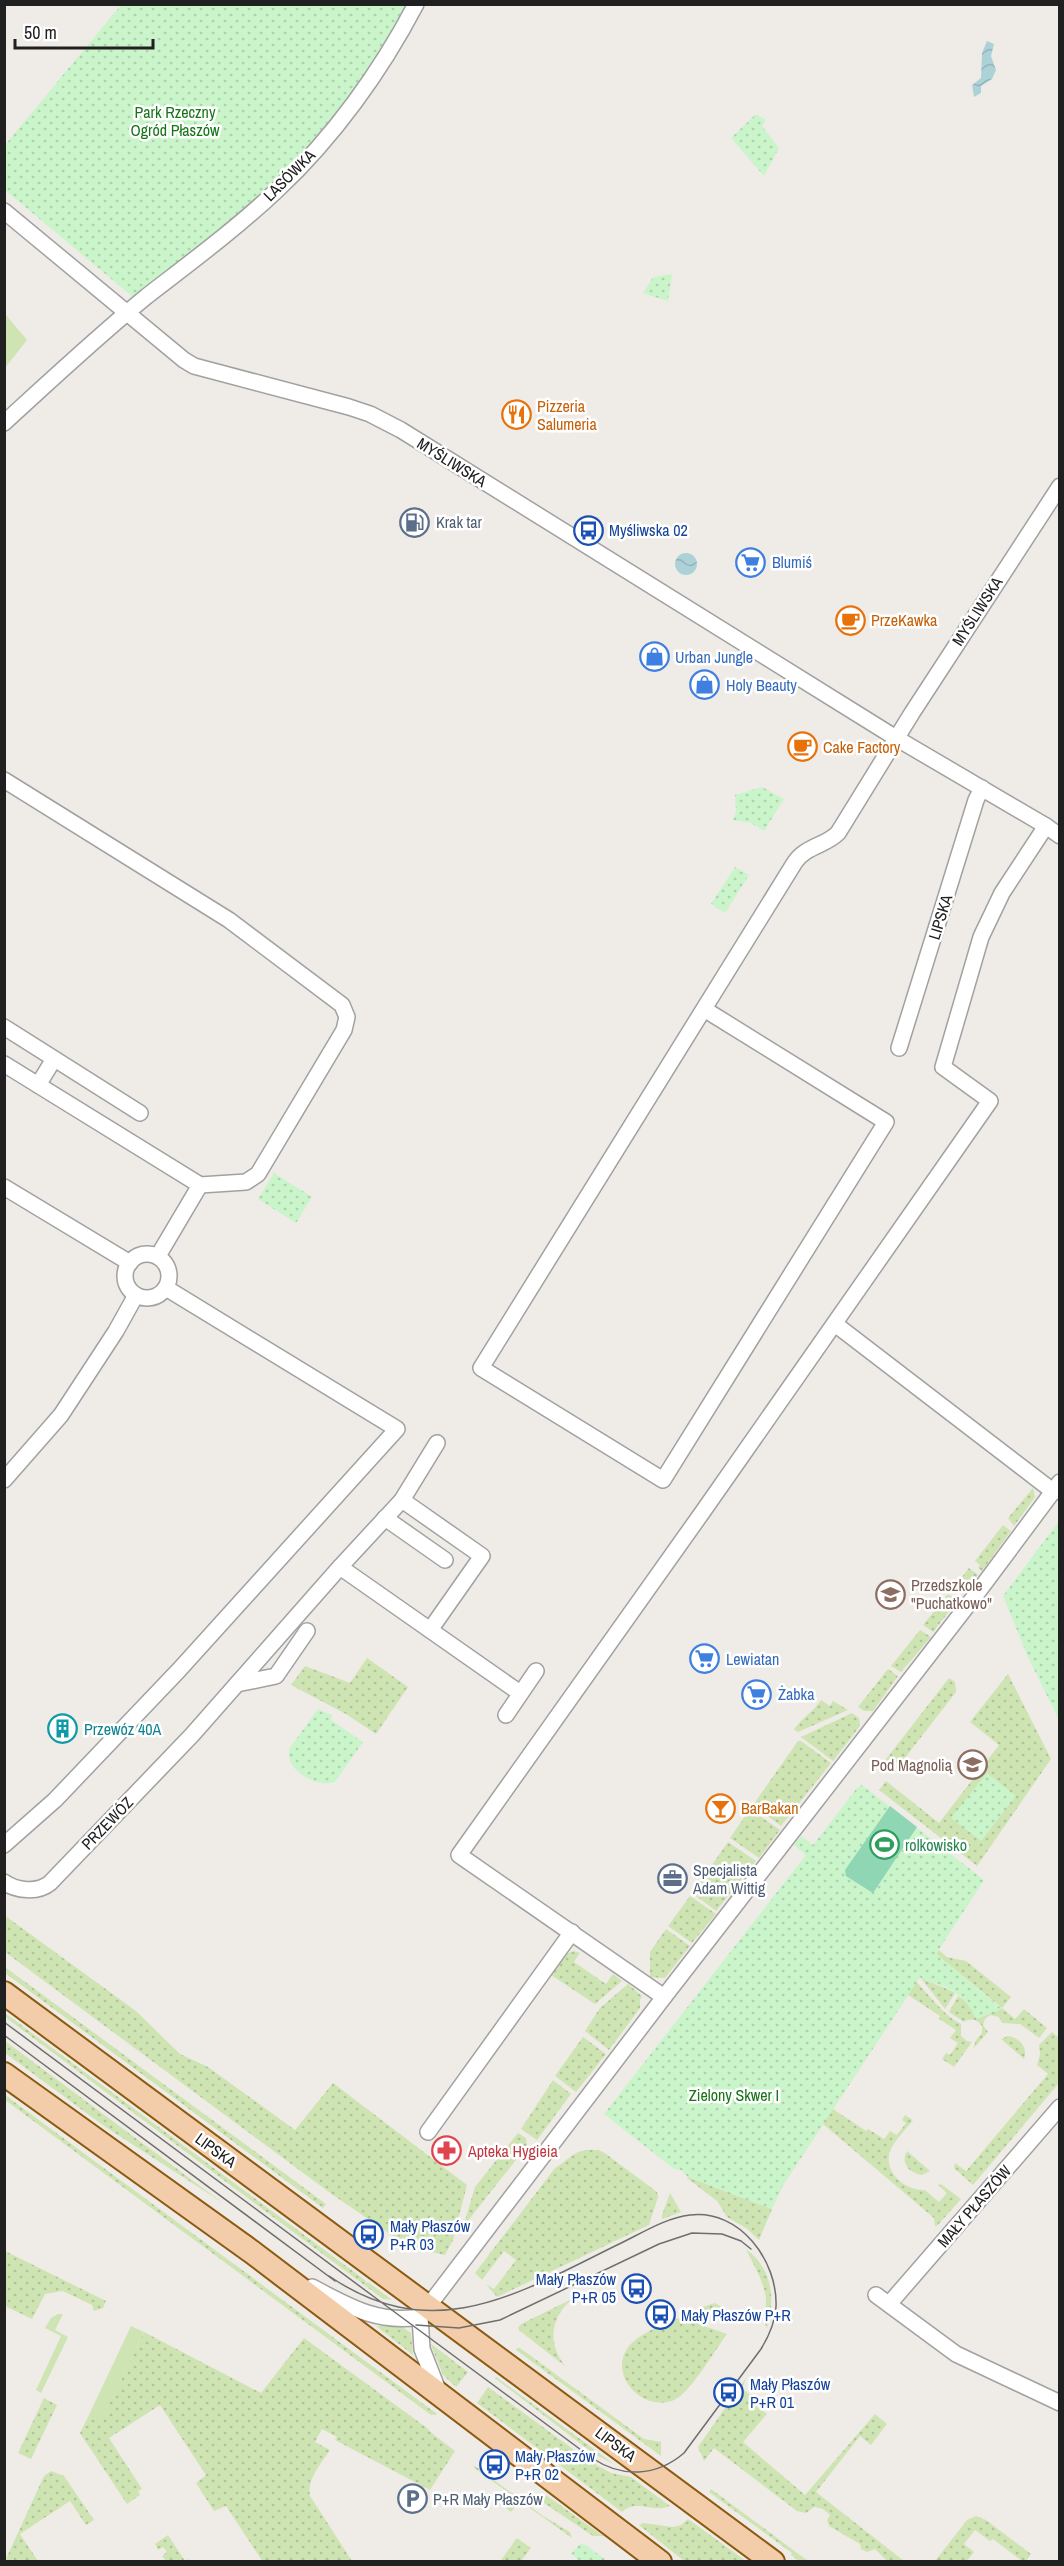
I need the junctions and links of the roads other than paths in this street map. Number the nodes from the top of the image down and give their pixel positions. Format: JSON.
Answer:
{"nodes":[{"id":1,"x":416,"y":4,"type":"edge"},
{"id":2,"x":4,"y":211,"type":"edge"},
{"id":3,"x":128,"y":314,"type":"junction"},
{"id":4,"x":4,"y":423,"type":"edge"},
{"id":5,"x":1059,"y":486,"type":"edge"},
{"id":6,"x":896,"y":738,"type":"junction"},
{"id":7,"x":4,"y":780,"type":"edge"},
{"id":8,"x":982,"y":788,"type":"junction"},
{"id":9,"x":1046,"y":826,"type":"junction"},
{"id":10,"x":1059,"y":836,"type":"edge"},
{"id":11,"x":704,"y":1009,"type":"junction"},
{"id":12,"x":4,"y":1027,"type":"edge"},
{"id":13,"x":899,"y":1048,"type":"dead end"},
{"id":14,"x":54,"y":1059,"type":"junction"},
{"id":15,"x":4,"y":1064,"type":"edge"},
{"id":16,"x":38,"y":1085,"type":"junction"},
{"id":17,"x":140,"y":1113,"type":"dead end"},
{"id":18,"x":200,"y":1185,"type":"junction"},
{"id":19,"x":4,"y":1187,"type":"edge"},
{"id":20,"x":158,"y":1256,"type":"junction"},
{"id":21,"x":130,"y":1263,"type":"junction"},
{"id":22,"x":166,"y":1288,"type":"junction"},
{"id":23,"x":136,"y":1295,"type":"junction"},
{"id":24,"x":835,"y":1324,"type":"junction"},
{"id":25,"x":437,"y":1443,"type":"dead end"},
{"id":26,"x":4,"y":1480,"type":"edge"},
{"id":27,"x":1057,"y":1487,"type":"edge"},
{"id":28,"x":402,"y":1500,"type":"junction"},
{"id":29,"x":385,"y":1518,"type":"junction"},
{"id":30,"x":445,"y":1560,"type":"dead end"},
{"id":31,"x":340,"y":1567,"type":"junction"},
{"id":32,"x":430,"y":1630,"type":"junction"},
{"id":33,"x":307,"y":1631,"type":"dead end"},
{"id":34,"x":536,"y":1671,"type":"dead end"},
{"id":35,"x":237,"y":1684,"type":"junction"},
{"id":36,"x":520,"y":1694,"type":"junction"},
{"id":37,"x":506,"y":1715,"type":"dead end"},
{"id":38,"x":4,"y":1845,"type":"edge"},
{"id":39,"x":4,"y":1882,"type":"edge"},
{"id":40,"x":572,"y":1932,"type":"junction"},
{"id":41,"x":4,"y":1994,"type":"edge"},
{"id":42,"x":664,"y":1997,"type":"junction"},
{"id":43,"x":4,"y":2074,"type":"edge"},
{"id":44,"x":1059,"y":2107,"type":"edge"},
{"id":45,"x":428,"y":2132,"type":"dead end"},
{"id":46,"x":252,"y":2252,"type":"junction"},
{"id":47,"x":876,"y":2295,"type":"dead end"},
{"id":48,"x":889,"y":2304,"type":"junction"},
{"id":49,"x":424,"y":2311,"type":"junction"},
{"id":50,"x":442,"y":2397,"type":"junction"},
{"id":51,"x":1059,"y":2403,"type":"edge"},
{"id":52,"x":660,"y":2562,"type":"edge"},
{"id":53,"x":773,"y":2562,"type":"edge"}],
"edges":[{"from":1,"to":3,"type":"street","name":"LASÓWKA"},
{"from":2,"to":3,"type":"street","name":"MYŚLIWSKA"},
{"from":3,"to":4,"type":"street","name":"LASÓWKA"},
{"from":3,"to":6,"type":"street","name":"MYŚLIWSKA"},
{"from":5,"to":6,"type":"street","name":"MYŚLIWSKA"},
{"from":6,"to":8,"type":"street","name":"MYŚLIWSKA"},
{"from":6,"to":11,"type":"street","name":"MYŚLIWSKA"},
{"from":7,"to":18,"type":"street"},
{"from":8,"to":9,"type":"street","name":"MYŚLIWSKA"},
{"from":8,"to":13,"type":"street","name":"LIPSKA"},
{"from":9,"to":10,"type":"street","name":"MYŚLIWSKA"},
{"from":9,"to":24,"type":"street"},
{"from":11,"to":11,"type":"street"},
{"from":12,"to":14,"type":"street"},
{"from":14,"to":16,"type":"street"},
{"from":14,"to":17,"type":"street"},
{"from":15,"to":16,"type":"street"},
{"from":16,"to":18,"type":"street"},
{"from":18,"to":20,"type":"street"},
{"from":19,"to":21,"type":"street"},
{"from":20,"to":21,"type":"street"},
{"from":20,"to":22,"type":"street"},
{"from":21,"to":23,"type":"street"},
{"from":22,"to":23,"type":"street"},
{"from":22,"to":38,"type":"street"},
{"from":23,"to":26,"type":"street"},
{"from":24,"to":27,"type":"street"},
{"from":24,"to":40,"type":"street"},
{"from":25,"to":28,"type":"street","name":"PRZEWÓZ"},
{"from":27,"to":42,"type":"street"},
{"from":28,"to":29,"type":"street","name":"PRZEWÓZ"},
{"from":28,"to":32,"type":"street"},
{"from":29,"to":30,"type":"street"},
{"from":29,"to":31,"type":"street","name":"PRZEWÓZ"},
{"from":31,"to":32,"type":"street"},
{"from":31,"to":35,"type":"street","name":"PRZEWÓZ"},
{"from":32,"to":36,"type":"street"},
{"from":33,"to":35,"type":"street"},
{"from":34,"to":36,"type":"street"},
{"from":35,"to":39,"type":"street","name":"PRZEWÓZ"},
{"from":36,"to":37,"type":"street"},
{"from":40,"to":42,"type":"street"},
{"from":40,"to":45,"type":"street"},
{"from":41,"to":49,"type":"main road","name":"LIPSKA"},
{"from":42,"to":49,"type":"street"},
{"from":43,"to":46,"type":"main road"},
{"from":44,"to":48,"type":"street","name":"MAŁY PŁASZÓW"},
{"from":46,"to":49,"type":"street"},
{"from":46,"to":50,"type":"main road"},
{"from":47,"to":48,"type":"street"},
{"from":48,"to":51,"type":"street"},
{"from":49,"to":50,"type":"street"},
{"from":49,"to":53,"type":"main road","name":"LIPSKA"},
{"from":50,"to":52,"type":"main road"}]}
